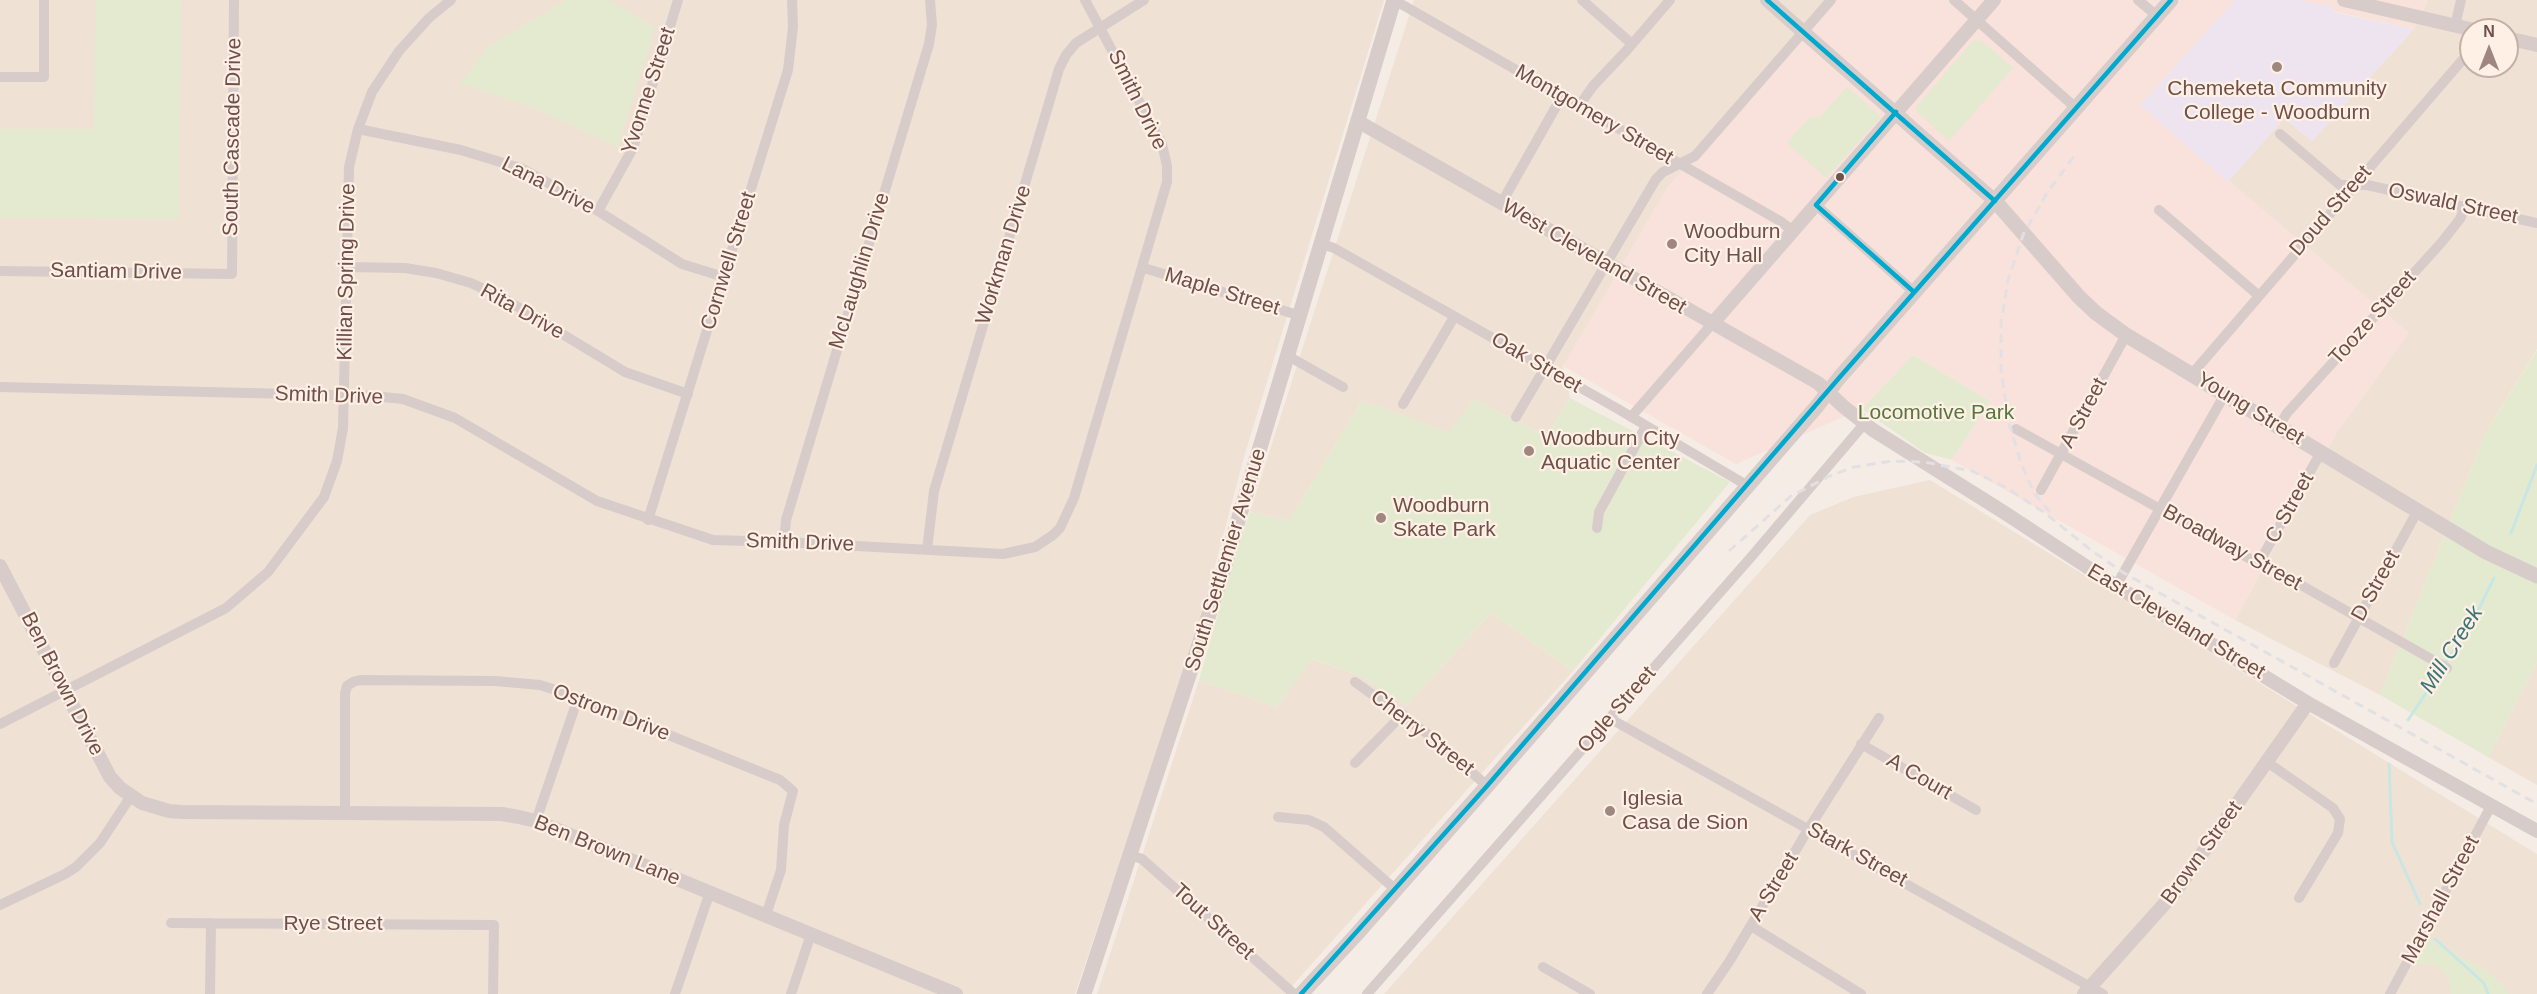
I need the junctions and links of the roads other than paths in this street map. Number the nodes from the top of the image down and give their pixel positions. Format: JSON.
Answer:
{"nodes":[{"id":1,"x":44,"y":0,"type":"edge"},
{"id":2,"x":234,"y":0,"type":"edge"},
{"id":3,"x":451,"y":0,"type":"edge"},
{"id":4,"x":678,"y":0,"type":"edge"},
{"id":5,"x":792,"y":0,"type":"edge"},
{"id":6,"x":930,"y":0,"type":"edge"},
{"id":7,"x":1085,"y":0,"type":"edge"},
{"id":8,"x":1144,"y":0,"type":"edge"},
{"id":9,"x":1394,"y":0,"type":"edge"},
{"id":10,"x":1582,"y":0,"type":"edge"},
{"id":11,"x":1670,"y":0,"type":"edge"},
{"id":12,"x":1767,"y":0,"type":"edge"},
{"id":13,"x":1831,"y":0,"type":"edge"},
{"id":14,"x":1954,"y":0,"type":"edge"},
{"id":15,"x":1994,"y":0,"type":"edge"},
{"id":16,"x":2138,"y":0,"type":"edge"},
{"id":17,"x":2171,"y":0,"type":"edge"},
{"id":18,"x":2344,"y":0,"type":"edge"},
{"id":19,"x":2461,"y":0,"type":"edge"},
{"id":20,"x":2157,"y":16,"type":"junction"},
{"id":21,"x":1977,"y":20,"type":"junction"},
{"id":22,"x":2455,"y":26,"type":"junction"},
{"id":23,"x":2459,"y":27,"type":"edge"},
{"id":24,"x":1100,"y":28,"type":"junction"},
{"id":25,"x":1804,"y":31,"type":"junction"},
{"id":26,"x":2519,"y":41,"type":"edge"},
{"id":27,"x":1632,"y":44,"type":"junction"},
{"id":28,"x":2537,"y":45,"type":"edge"},
{"id":29,"x":2459,"y":64,"type":"edge"},
{"id":30,"x":0,"y":77,"type":"edge"},
{"id":31,"x":1562,"y":96,"type":"junction"},
{"id":32,"x":1579,"y":106,"type":"junction"},
{"id":33,"x":2076,"y":108,"type":"junction"},
{"id":34,"x":1896,"y":112,"type":"junction"},
{"id":35,"x":1359,"y":122,"type":"junction"},
{"id":36,"x":358,"y":129,"type":"junction"},
{"id":37,"x":2280,"y":134,"type":"dead end"},
{"id":38,"x":1681,"y":164,"type":"junction"},
{"id":39,"x":2353,"y":186,"type":"junction"},
{"id":40,"x":1995,"y":201,"type":"junction"},
{"id":41,"x":1501,"y":204,"type":"junction"},
{"id":42,"x":1816,"y":205,"type":"junction"},
{"id":43,"x":2464,"y":207,"type":"junction"},
{"id":44,"x":2159,"y":210,"type":"dead end"},
{"id":45,"x":598,"y":211,"type":"junction"},
{"id":46,"x":2537,"y":223,"type":"edge"},
{"id":47,"x":1793,"y":231,"type":"junction"},
{"id":48,"x":1322,"y":244,"type":"junction"},
{"id":49,"x":1606,"y":263,"type":"junction"},
{"id":50,"x":346,"y":267,"type":"junction"},
{"id":51,"x":1144,"y":268,"type":"junction"},
{"id":52,"x":0,"y":271,"type":"edge"},
{"id":53,"x":232,"y":274,"type":"joint"},
{"id":54,"x":724,"y":277,"type":"junction"},
{"id":55,"x":1914,"y":292,"type":"junction"},
{"id":56,"x":2258,"y":295,"type":"junction"},
{"id":57,"x":1301,"y":316,"type":"junction"},
{"id":58,"x":1454,"y":317,"type":"junction"},
{"id":59,"x":1712,"y":324,"type":"junction"},
{"id":60,"x":2126,"y":335,"type":"junction"},
{"id":61,"x":1288,"y":356,"type":"junction"},
{"id":62,"x":1545,"y":370,"type":"junction"},
{"id":63,"x":2192,"y":374,"type":"junction"},
{"id":64,"x":0,"y":387,"type":"edge"},
{"id":65,"x":1343,"y":387,"type":"dead end"},
{"id":66,"x":1828,"y":392,"type":"junction"},
{"id":67,"x":688,"y":394,"type":"junction"},
{"id":68,"x":2225,"y":394,"type":"junction"},
{"id":69,"x":344,"y":396,"type":"junction"},
{"id":70,"x":1403,"y":404,"type":"dead end"},
{"id":71,"x":1516,"y":417,"type":"dead end"},
{"id":72,"x":1631,"y":417,"type":"junction"},
{"id":73,"x":1864,"y":424,"type":"junction"},
{"id":74,"x":1646,"y":426,"type":"junction"},
{"id":75,"x":2278,"y":426,"type":"junction"},
{"id":76,"x":2016,"y":429,"type":"dead end"},
{"id":77,"x":2321,"y":453,"type":"junction"},
{"id":78,"x":2062,"y":454,"type":"junction"},
{"id":79,"x":1748,"y":486,"type":"junction"},
{"id":80,"x":2041,"y":489,"type":"dead end"},
{"id":81,"x":2160,"y":509,"type":"junction"},
{"id":82,"x":2418,"y":510,"type":"junction"},
{"id":83,"x":648,"y":520,"type":"junction"},
{"id":84,"x":1597,"y":528,"type":"dead end"},
{"id":85,"x":784,"y":542,"type":"junction"},
{"id":86,"x":927,"y":550,"type":"junction"},
{"id":87,"x":2259,"y":563,"type":"junction"},
{"id":88,"x":0,"y":566,"type":"edge"},
{"id":89,"x":2537,"y":576,"type":"edge"},
{"id":90,"x":2116,"y":586,"type":"junction"},
{"id":91,"x":2358,"y":618,"type":"junction"},
{"id":92,"x":2334,"y":663,"type":"dead end"},
{"id":93,"x":2447,"y":668,"type":"dead end"},
{"id":94,"x":1355,"y":682,"type":"dead end"},
{"id":95,"x":66,"y":690,"type":"junction"},
{"id":96,"x":578,"y":698,"type":"junction"},
{"id":97,"x":2308,"y":703,"type":"junction"},
{"id":98,"x":1403,"y":714,"type":"junction"},
{"id":99,"x":1609,"y":718,"type":"junction"},
{"id":100,"x":1879,"y":718,"type":"dead end"},
{"id":101,"x":0,"y":724,"type":"edge"},
{"id":102,"x":1861,"y":744,"type":"junction"},
{"id":103,"x":1355,"y":762,"type":"dead end"},
{"id":104,"x":2267,"y":762,"type":"junction"},
{"id":105,"x":1487,"y":786,"type":"junction"},
{"id":106,"x":131,"y":796,"type":"junction"},
{"id":107,"x":2491,"y":806,"type":"junction"},
{"id":108,"x":1976,"y":810,"type":"dead end"},
{"id":109,"x":345,"y":813,"type":"junction"},
{"id":110,"x":1278,"y":817,"type":"dead end"},
{"id":111,"x":536,"y":821,"type":"junction"},
{"id":112,"x":1809,"y":828,"type":"junction"},
{"id":113,"x":2537,"y":831,"type":"edge"},
{"id":114,"x":1130,"y":855,"type":"junction"},
{"id":115,"x":1396,"y":890,"type":"junction"},
{"id":116,"x":710,"y":892,"type":"junction"},
{"id":117,"x":2299,"y":898,"type":"dead end"},
{"id":118,"x":0,"y":905,"type":"edge"},
{"id":119,"x":766,"y":915,"type":"junction"},
{"id":120,"x":171,"y":923,"type":"dead end"},
{"id":121,"x":211,"y":923,"type":"junction"},
{"id":122,"x":1751,"y":926,"type":"junction"},
{"id":123,"x":811,"y":934,"type":"junction"},
{"id":124,"x":1543,"y":967,"type":"dead end"},
{"id":125,"x":2093,"y":992,"type":"edge"},
{"id":126,"x":210,"y":994,"type":"edge"},
{"id":127,"x":493,"y":994,"type":"edge"},
{"id":128,"x":675,"y":994,"type":"edge"},
{"id":129,"x":791,"y":994,"type":"edge"},
{"id":130,"x":956,"y":994,"type":"edge"},
{"id":131,"x":1084,"y":994,"type":"edge"},
{"id":132,"x":1294,"y":994,"type":"edge"},
{"id":133,"x":1301,"y":994,"type":"edge"},
{"id":134,"x":1367,"y":994,"type":"edge"},
{"id":135,"x":1590,"y":994,"type":"edge"},
{"id":136,"x":1707,"y":994,"type":"edge"},
{"id":137,"x":1861,"y":994,"type":"edge"},
{"id":138,"x":2390,"y":994,"type":"edge"}],
"edges":[{"from":1,"to":30,"type":"street"},
{"from":2,"to":53,"type":"street","name":"South Cascade Drive"},
{"from":3,"to":36,"type":"street","name":"Killian Spring Drive"},
{"from":4,"to":45,"type":"street","name":"Yvonne Street"},
{"from":5,"to":54,"type":"street","name":"Cornwell Street"},
{"from":6,"to":85,"type":"street","name":"McLaughlin Drive"},
{"from":7,"to":24,"type":"street","name":"Smith Drive"},
{"from":8,"to":24,"type":"street","name":"Workman Drive"},
{"from":9,"to":31,"type":"street","name":"Montgomery Street"},
{"from":9,"to":35,"type":"main road","name":"South Settlemier Avenue"},
{"from":10,"to":27,"type":"street"},
{"from":11,"to":27,"type":"street"},
{"from":12,"to":25,"type":"street"},
{"from":13,"to":25,"type":"street"},
{"from":14,"to":21,"type":"street"},
{"from":15,"to":21,"type":"street"},
{"from":16,"to":20,"type":"street"},
{"from":17,"to":20,"type":"main road"},
{"from":18,"to":22,"type":"street"},
{"from":19,"to":22,"type":"street"},
{"from":20,"to":33,"type":"main road"},
{"from":21,"to":33,"type":"street"},
{"from":21,"to":34,"type":"street"},
{"from":22,"to":23,"type":"street"},
{"from":24,"to":51,"type":"street","name":"Smith Drive"},
{"from":24,"to":86,"type":"street","name":"Workman Drive"},
{"from":25,"to":34,"type":"street"},
{"from":25,"to":38,"type":"street"},
{"from":26,"to":28,"type":"street"},
{"from":27,"to":32,"type":"street"},
{"from":29,"to":39,"type":"street","name":"Doud Street"},
{"from":31,"to":32,"type":"street","name":"Montgomery Street"},
{"from":31,"to":41,"type":"street"},
{"from":32,"to":38,"type":"street","name":"Montgomery Street"},
{"from":33,"to":40,"type":"main road"},
{"from":34,"to":40,"type":"street"},
{"from":34,"to":42,"type":"street"},
{"from":35,"to":41,"type":"street","name":"West Cleveland Street"},
{"from":35,"to":48,"type":"main road","name":"South Settlemier Avenue"},
{"from":36,"to":45,"type":"street","name":"Lana Drive"},
{"from":36,"to":50,"type":"street","name":"Killian Spring Drive"},
{"from":37,"to":39,"type":"street","name":"Oswald Street"},
{"from":38,"to":47,"type":"street","name":"Montgomery Street"},
{"from":38,"to":49,"type":"street"},
{"from":39,"to":43,"type":"street","name":"Oswald Street"},
{"from":39,"to":56,"type":"street","name":"Doud Street"},
{"from":40,"to":55,"type":"main road"},
{"from":40,"to":60,"type":"main road","name":"Young Street"},
{"from":41,"to":49,"type":"street","name":"West Cleveland Street"},
{"from":42,"to":47,"type":"street"},
{"from":42,"to":55,"type":"street"},
{"from":43,"to":46,"type":"street","name":"Oswald Street"},
{"from":43,"to":75,"type":"street","name":"Tooze Street"},
{"from":44,"to":56,"type":"street"},
{"from":45,"to":54,"type":"street","name":"Lana Drive"},
{"from":47,"to":59,"type":"street"},
{"from":48,"to":57,"type":"main road","name":"South Settlemier Avenue"},
{"from":48,"to":58,"type":"street","name":"Oak Street"},
{"from":49,"to":59,"type":"street","name":"West Cleveland Street"},
{"from":49,"to":62,"type":"street"},
{"from":50,"to":67,"type":"street","name":"Rita Drive"},
{"from":50,"to":69,"type":"street","name":"Killian Spring Drive"},
{"from":51,"to":57,"type":"street","name":"Maple Street"},
{"from":51,"to":86,"type":"street","name":"Smith Drive"},
{"from":52,"to":53,"type":"street","name":"Santiam Drive"},
{"from":54,"to":67,"type":"street","name":"Cornwell Street"},
{"from":55,"to":66,"type":"main road"},
{"from":56,"to":63,"type":"street","name":"Doud Street"},
{"from":57,"to":61,"type":"main road","name":"South Settlemier Avenue"},
{"from":58,"to":62,"type":"street","name":"Oak Street"},
{"from":58,"to":70,"type":"street"},
{"from":59,"to":66,"type":"street","name":"West Cleveland Street"},
{"from":59,"to":72,"type":"street"},
{"from":60,"to":63,"type":"main road","name":"Young Street"},
{"from":60,"to":78,"type":"street","name":"A Street"},
{"from":61,"to":65,"type":"street"},
{"from":61,"to":114,"type":"main road","name":"South Settlemier Avenue"},
{"from":62,"to":71,"type":"street"},
{"from":62,"to":72,"type":"street","name":"Oak Street"},
{"from":63,"to":68,"type":"main road","name":"Young Street"},
{"from":64,"to":69,"type":"street","name":"Smith Drive"},
{"from":66,"to":73,"type":"street","name":"East Cleveland Street"},
{"from":66,"to":79,"type":"main road"},
{"from":67,"to":83,"type":"street","name":"Cornwell Street"},
{"from":68,"to":75,"type":"main road","name":"Young Street"},
{"from":68,"to":81,"type":"street"},
{"from":69,"to":83,"type":"street","name":"Smith Drive"},
{"from":69,"to":95,"type":"street","name":"Killian Spring Drive"},
{"from":72,"to":74,"type":"street","name":"Oak Street"},
{"from":73,"to":90,"type":"street","name":"East Cleveland Street"},
{"from":73,"to":99,"type":"street","name":"Ogle Street"},
{"from":74,"to":79,"type":"street","name":"Oak Street"},
{"from":74,"to":84,"type":"street"},
{"from":75,"to":77,"type":"main road","name":"Young Street"},
{"from":76,"to":78,"type":"street","name":"Broadway Street"},
{"from":77,"to":82,"type":"main road","name":"Young Street"},
{"from":77,"to":87,"type":"street","name":"C Street"},
{"from":78,"to":80,"type":"street","name":"A Street"},
{"from":78,"to":81,"type":"street","name":"Broadway Street"},
{"from":79,"to":105,"type":"main road"},
{"from":81,"to":87,"type":"street","name":"Broadway Street"},
{"from":81,"to":90,"type":"street"},
{"from":82,"to":89,"type":"main road","name":"Young Street"},
{"from":82,"to":91,"type":"street","name":"D Street"},
{"from":83,"to":85,"type":"street","name":"Smith Drive"},
{"from":85,"to":86,"type":"street","name":"Smith Drive"},
{"from":87,"to":91,"type":"street","name":"Broadway Street"},
{"from":88,"to":95,"type":"street","name":"Ben Brown Drive"},
{"from":90,"to":97,"type":"street","name":"East Cleveland Street"},
{"from":91,"to":92,"type":"street","name":"D Street"},
{"from":91,"to":93,"type":"street","name":"Broadway Street"},
{"from":94,"to":98,"type":"street","name":"Cherry Street"},
{"from":95,"to":101,"type":"street","name":"Killian Spring Drive"},
{"from":95,"to":106,"type":"street","name":"Ben Brown Drive"},
{"from":96,"to":109,"type":"street","name":"Ostrom Drive"},
{"from":96,"to":111,"type":"street"},
{"from":96,"to":119,"type":"street","name":"Ostrom Drive"},
{"from":97,"to":104,"type":"street","name":"Brown Street"},
{"from":97,"to":107,"type":"street","name":"East Cleveland Street"},
{"from":98,"to":103,"type":"street"},
{"from":98,"to":105,"type":"street","name":"Cherry Street"},
{"from":99,"to":112,"type":"street","name":"Stark Street"},
{"from":99,"to":134,"type":"street","name":"Ogle Street"},
{"from":100,"to":102,"type":"street","name":"A Street"},
{"from":102,"to":108,"type":"street","name":"A Court"},
{"from":102,"to":112,"type":"street","name":"A Street"},
{"from":104,"to":117,"type":"street"},
{"from":104,"to":125,"type":"street","name":"Brown Street"},
{"from":105,"to":115,"type":"main road"},
{"from":106,"to":109,"type":"street","name":"Ben Brown Lane"},
{"from":106,"to":118,"type":"street"},
{"from":107,"to":113,"type":"street","name":"East Cleveland Street"},
{"from":107,"to":138,"type":"street","name":"Marshall Street"},
{"from":109,"to":111,"type":"street","name":"Ben Brown Lane"},
{"from":110,"to":115,"type":"street"},
{"from":111,"to":116,"type":"street","name":"Ben Brown Lane"},
{"from":112,"to":122,"type":"street","name":"A Street"},
{"from":112,"to":125,"type":"street","name":"Stark Street"},
{"from":114,"to":131,"type":"main road","name":"South Settlemier Avenue"},
{"from":114,"to":132,"type":"street","name":"Tout Street"},
{"from":115,"to":133,"type":"main road"},
{"from":116,"to":119,"type":"street","name":"Ben Brown Lane"},
{"from":116,"to":128,"type":"street"},
{"from":119,"to":123,"type":"street","name":"Ben Brown Lane"},
{"from":120,"to":121,"type":"street","name":"Rye Street"},
{"from":121,"to":126,"type":"street"},
{"from":121,"to":127,"type":"street","name":"Rye Street"},
{"from":122,"to":136,"type":"street","name":"A Street"},
{"from":122,"to":137,"type":"street"},
{"from":123,"to":129,"type":"street"},
{"from":123,"to":130,"type":"street","name":"Ben Brown Lane"},
{"from":124,"to":135,"type":"street"}]}
